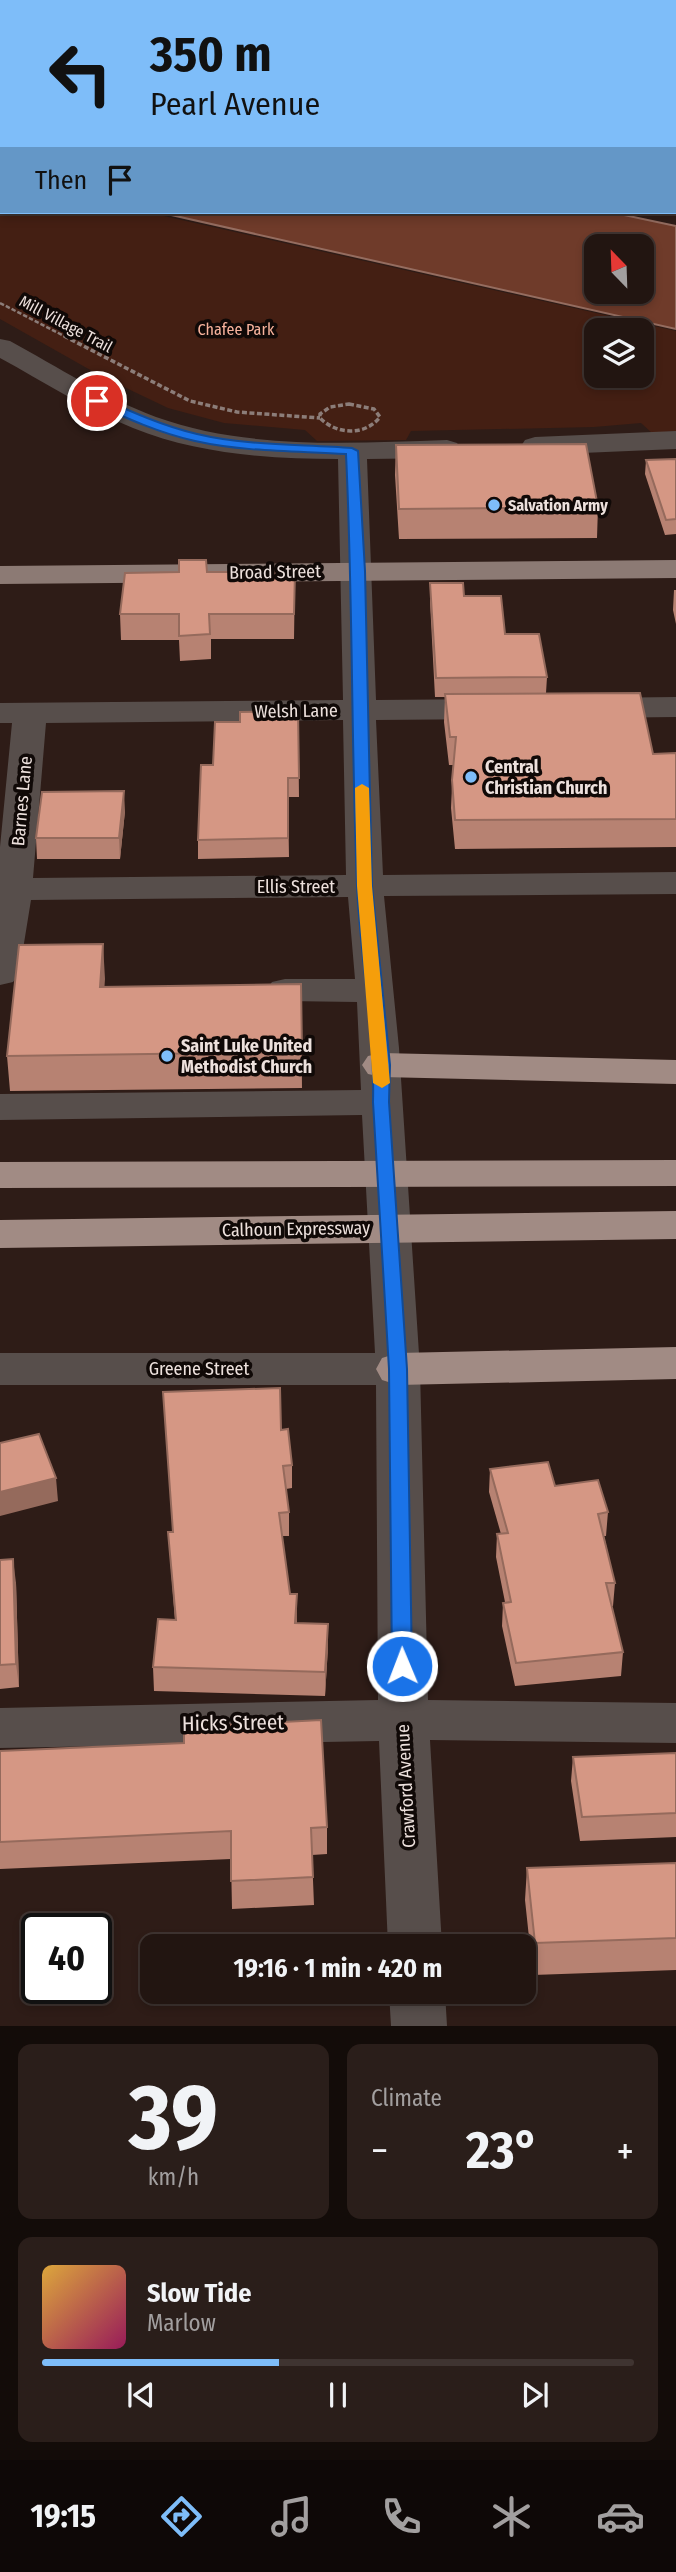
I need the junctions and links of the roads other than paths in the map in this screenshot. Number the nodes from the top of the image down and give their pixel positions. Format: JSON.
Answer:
{"nodes":[{"id":1,"x":0,"y":347,"type":"edge"},
{"id":2,"x":356,"y":440,"type":"junction"},
{"id":3,"x":676,"y":440,"type":"edge"},
{"id":4,"x":514,"y":447,"type":"edge"},
{"id":5,"x":472,"y":448,"type":"edge"},
{"id":6,"x":676,"y":569,"type":"edge"},
{"id":7,"x":358,"y":571,"type":"junction"},
{"id":8,"x":0,"y":575,"type":"edge"},
{"id":9,"x":676,"y":707,"type":"edge"},
{"id":10,"x":566,"y":708,"type":"edge"},
{"id":11,"x":525,"y":709,"type":"edge"},
{"id":12,"x":360,"y":710,"type":"junction"},
{"id":13,"x":15,"y":713,"type":"edge"},
{"id":14,"x":676,"y":883,"type":"edge"},
{"id":15,"x":365,"y":886,"type":"junction"},
{"id":16,"x":7,"y":889,"type":"edge"},
{"id":17,"x":0,"y":974,"type":"edge"},
{"id":18,"x":285,"y":990,"type":"edge"},
{"id":19,"x":374,"y":991,"type":"junction"},
{"id":20,"x":676,"y":1072,"type":"edge"},
{"id":21,"x":382,"y":1084,"type":"junction"},
{"id":22,"x":0,"y":1107,"type":"edge"},
{"id":23,"x":676,"y":1173,"type":"edge"},
{"id":24,"x":0,"y":1175,"type":"edge"},
{"id":25,"x":676,"y":1225,"type":"edge"},
{"id":26,"x":0,"y":1234,"type":"edge"},
{"id":27,"x":676,"y":1363,"type":"edge"},
{"id":28,"x":0,"y":1369,"type":"edge"},
{"id":29,"x":398,"y":1369,"type":"junction"},
{"id":30,"x":403,"y":1720,"type":"junction"},
{"id":31,"x":676,"y":1723,"type":"edge"},
{"id":32,"x":0,"y":1728,"type":"edge"},
{"id":33,"x":414,"y":1934,"type":"edge"},
{"id":34,"x":418,"y":2004,"type":"edge"},
{"id":35,"x":419,"y":2026,"type":"edge"}],
"edges":[{"from":1,"to":2,"type":"street"},
{"from":2,"to":5,"type":"street"},
{"from":2,"to":7,"type":"street","name":"Crawford Avenue"},
{"from":3,"to":4,"type":"street"},
{"from":6,"to":7,"type":"main road","name":"Broad Street"},
{"from":7,"to":8,"type":"main road","name":"Broad Street"},
{"from":7,"to":12,"type":"street","name":"Crawford Avenue"},
{"from":9,"to":10,"type":"street"},
{"from":11,"to":12,"type":"street","name":"Welsh Lane"},
{"from":12,"to":13,"type":"street","name":"Welsh Lane"},
{"from":12,"to":15,"type":"street","name":"Crawford Avenue"},
{"from":13,"to":16,"type":"street","name":"Barnes Lane"},
{"from":14,"to":15,"type":"street","name":"Ellis Street"},
{"from":15,"to":16,"type":"street","name":"Ellis Street"},
{"from":15,"to":19,"type":"street","name":"Crawford Avenue"},
{"from":16,"to":17,"type":"street","name":"Barnes Lane"},
{"from":18,"to":19,"type":"street"},
{"from":19,"to":21,"type":"street","name":"Crawford Avenue"},
{"from":20,"to":21,"type":"highway"},
{"from":21,"to":22,"type":"street"},
{"from":21,"to":29,"type":"street","name":"Crawford Avenue"},
{"from":23,"to":24,"type":"highway"},
{"from":25,"to":26,"type":"highway","name":"Calhoun Expressway"},
{"from":27,"to":29,"type":"highway"},
{"from":28,"to":29,"type":"street","name":"Greene Street"},
{"from":29,"to":30,"type":"street","name":"Crawford Avenue"},
{"from":30,"to":31,"type":"street","name":"Hicks Street"},
{"from":30,"to":32,"type":"street","name":"Hicks Street"},
{"from":30,"to":33,"type":"street","name":"Crawford Avenue"},
{"from":34,"to":35,"type":"street"}]}
